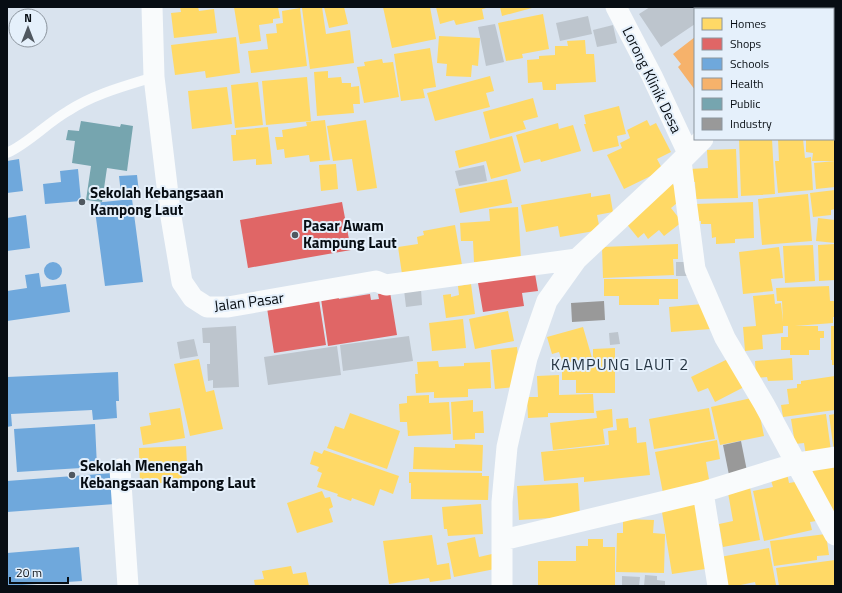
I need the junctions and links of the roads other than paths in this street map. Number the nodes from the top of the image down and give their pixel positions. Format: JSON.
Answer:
{"nodes":[{"id":1,"x":152,"y":7,"type":"edge"},
{"id":2,"x":616,"y":7,"type":"edge"},
{"id":3,"x":154,"y":77,"type":"junction"},
{"id":4,"x":702,"y":140,"type":"edge"},
{"id":5,"x":7,"y":152,"type":"edge"},
{"id":6,"x":684,"y":157,"type":"junction"},
{"id":7,"x":577,"y":259,"type":"junction"},
{"id":8,"x":835,"y":457,"type":"edge"},
{"id":9,"x":798,"y":463,"type":"junction"},
{"id":10,"x":120,"y":469,"type":"dead end"},
{"id":11,"x":703,"y":492,"type":"junction"},
{"id":12,"x":835,"y":535,"type":"edge"},
{"id":13,"x":503,"y":540,"type":"junction"},
{"id":14,"x":128,"y":586,"type":"edge"},
{"id":15,"x":502,"y":586,"type":"edge"},
{"id":16,"x":718,"y":586,"type":"edge"}],
"edges":[{"from":1,"to":3,"type":"street","name":"Jalan Pasar"},
{"from":2,"to":6,"type":"street","name":"Lorong Klinik Desa"},
{"from":3,"to":5,"type":"lane"},
{"from":3,"to":7,"type":"street","name":"Jalan Pasar"},
{"from":4,"to":6,"type":"street"},
{"from":6,"to":7,"type":"street"},
{"from":6,"to":9,"type":"street","name":"Lorong Klinik Desa"},
{"from":7,"to":13,"type":"street"},
{"from":8,"to":9,"type":"street"},
{"from":9,"to":11,"type":"street"},
{"from":9,"to":12,"type":"street","name":"Lorong Klinik Desa"},
{"from":10,"to":14,"type":"street"},
{"from":11,"to":13,"type":"street"},
{"from":11,"to":16,"type":"street"},
{"from":13,"to":15,"type":"street"}]}
